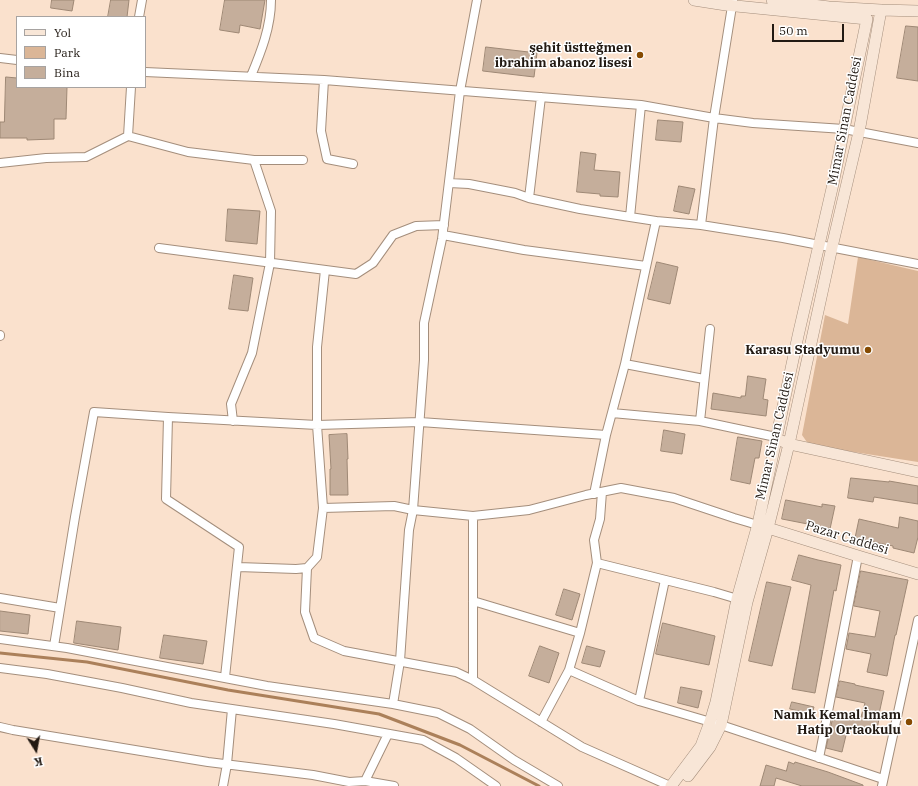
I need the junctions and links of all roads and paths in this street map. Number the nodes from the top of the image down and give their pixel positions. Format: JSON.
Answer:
{"nodes":[{"id":1,"x":142,"y":0,"type":"edge"},
{"id":2,"x":271,"y":0,"type":"edge"},
{"id":3,"x":477,"y":0,"type":"edge"},
{"id":4,"x":694,"y":0,"type":"edge"},
{"id":5,"x":772,"y":0,"type":"edge"},
{"id":6,"x":732,"y":3,"type":"edge"},
{"id":7,"x":829,"y":7,"type":"edge"},
{"id":8,"x":881,"y":10,"type":"junction"},
{"id":9,"x":918,"y":11,"type":"edge"},
{"id":10,"x":139,"y":16,"type":"edge"},
{"id":11,"x":867,"y":19,"type":"junction"},
{"id":12,"x":0,"y":58,"type":"edge"},
{"id":13,"x":16,"y":60,"type":"edge"},
{"id":14,"x":146,"y":72,"type":"edge"},
{"id":15,"x":251,"y":76,"type":"junction"},
{"id":16,"x":324,"y":80,"type":"junction"},
{"id":17,"x":131,"y":88,"type":"edge"},
{"id":18,"x":460,"y":91,"type":"junction"},
{"id":19,"x":541,"y":97,"type":"junction"},
{"id":20,"x":641,"y":105,"type":"junction"},
{"id":21,"x":714,"y":118,"type":"junction"},
{"id":22,"x":844,"y":129,"type":"junction"},
{"id":23,"x":859,"y":132,"type":"junction"},
{"id":24,"x":128,"y":136,"type":"junction"},
{"id":25,"x":918,"y":143,"type":"edge"},
{"id":26,"x":254,"y":160,"type":"junction"},
{"id":27,"x":304,"y":160,"type":"dead end"},
{"id":28,"x":0,"y":164,"type":"edge"},
{"id":29,"x":353,"y":164,"type":"dead end"},
{"id":30,"x":449,"y":183,"type":"junction"},
{"id":31,"x":529,"y":198,"type":"junction"},
{"id":32,"x":630,"y":217,"type":"junction"},
{"id":33,"x":656,"y":221,"type":"junction"},
{"id":34,"x":444,"y":224,"type":"junction"},
{"id":35,"x":701,"y":226,"type":"junction"},
{"id":36,"x":443,"y":235,"type":"junction"},
{"id":37,"x":819,"y":244,"type":"junction"},
{"id":38,"x":832,"y":246,"type":"junction"},
{"id":39,"x":159,"y":248,"type":"dead end"},
{"id":40,"x":270,"y":263,"type":"junction"},
{"id":41,"x":918,"y":264,"type":"edge"},
{"id":42,"x":646,"y":266,"type":"junction"},
{"id":43,"x":325,"y":270,"type":"junction"},
{"id":44,"x":710,"y":329,"type":"dead end"},
{"id":45,"x":625,"y":364,"type":"junction"},
{"id":46,"x":704,"y":379,"type":"junction"},
{"id":47,"x":612,"y":413,"type":"junction"},
{"id":48,"x":168,"y":417,"type":"junction"},
{"id":49,"x":233,"y":421,"type":"junction"},
{"id":50,"x":700,"y":421,"type":"junction"},
{"id":51,"x":420,"y":422,"type":"junction"},
{"id":52,"x":317,"y":425,"type":"junction"},
{"id":53,"x":606,"y":435,"type":"junction"},
{"id":54,"x":776,"y":437,"type":"junction"},
{"id":55,"x":789,"y":444,"type":"junction"},
{"id":56,"x":918,"y":472,"type":"edge"},
{"id":57,"x":598,"y":493,"type":"junction"},
{"id":58,"x":324,"y":508,"type":"junction"},
{"id":59,"x":413,"y":510,"type":"junction"},
{"id":60,"x":473,"y":516,"type":"junction"},
{"id":61,"x":763,"y":526,"type":"junction"},
{"id":62,"x":858,"y":556,"type":"junction"},
{"id":63,"x":596,"y":563,"type":"junction"},
{"id":64,"x":238,"y":567,"type":"junction"},
{"id":65,"x":307,"y":568,"type":"junction"},
{"id":66,"x":918,"y":574,"type":"edge"},
{"id":67,"x":665,"y":580,"type":"junction"},
{"id":68,"x":0,"y":598,"type":"edge"},
{"id":69,"x":473,"y":601,"type":"junction"},
{"id":70,"x":742,"y":601,"type":"junction"},
{"id":71,"x":60,"y":608,"type":"junction"},
{"id":72,"x":918,"y":620,"type":"edge"},
{"id":73,"x":580,"y":633,"type":"junction"},
{"id":74,"x":0,"y":639,"type":"edge"},
{"id":75,"x":54,"y":646,"type":"junction"},
{"id":76,"x":915,"y":650,"type":"edge"},
{"id":77,"x":400,"y":661,"type":"junction"},
{"id":78,"x":0,"y":668,"type":"edge"},
{"id":79,"x":569,"y":670,"type":"junction"},
{"id":80,"x":225,"y":677,"type":"junction"},
{"id":81,"x":473,"y":680,"type":"junction"},
{"id":82,"x":639,"y":701,"type":"junction"},
{"id":83,"x":393,"y":704,"type":"junction"},
{"id":84,"x":232,"y":709,"type":"junction"},
{"id":85,"x":541,"y":722,"type":"junction"},
{"id":86,"x":710,"y":722,"type":"junction"},
{"id":87,"x":721,"y":725,"type":"junction"},
{"id":88,"x":0,"y":727,"type":"edge"},
{"id":89,"x":388,"y":734,"type":"junction"},
{"id":90,"x":819,"y":758,"type":"junction"},
{"id":91,"x":228,"y":764,"type":"junction"},
{"id":92,"x":365,"y":781,"type":"junction"},
{"id":93,"x":882,"y":782,"type":"edge"},
{"id":94,"x":223,"y":786,"type":"edge"},
{"id":95,"x":394,"y":786,"type":"edge"},
{"id":96,"x":496,"y":786,"type":"edge"},
{"id":97,"x":558,"y":786,"type":"edge"},
{"id":98,"x":670,"y":786,"type":"edge"},
{"id":99,"x":680,"y":786,"type":"edge"}],
"edges":[{"from":1,"to":10,"type":"street"},
{"from":2,"to":15,"type":"street"},
{"from":3,"to":18,"type":"street"},
{"from":4,"to":6,"type":"main road"},
{"from":5,"to":7,"type":"main road"},
{"from":6,"to":7,"type":"main road"},
{"from":6,"to":21,"type":"street"},
{"from":7,"to":8,"type":"main road"},
{"from":7,"to":11,"type":"main road"},
{"from":8,"to":9,"type":"main road"},
{"from":8,"to":11,"type":"main road"},
{"from":8,"to":23,"type":"main road","name":"Mimar Sinan Caddesi"},
{"from":11,"to":22,"type":"main road","name":"Mimar Sinan Caddesi"},
{"from":12,"to":13,"type":"street"},
{"from":14,"to":15,"type":"street"},
{"from":15,"to":16,"type":"street"},
{"from":16,"to":18,"type":"street"},
{"from":16,"to":29,"type":"street"},
{"from":17,"to":24,"type":"street"},
{"from":18,"to":19,"type":"street"},
{"from":18,"to":30,"type":"street"},
{"from":19,"to":20,"type":"street"},
{"from":19,"to":31,"type":"street"},
{"from":20,"to":21,"type":"street"},
{"from":20,"to":32,"type":"street"},
{"from":21,"to":22,"type":"street"},
{"from":21,"to":35,"type":"street"},
{"from":22,"to":23,"type":"street"},
{"from":22,"to":37,"type":"main road","name":"Mimar Sinan Caddesi"},
{"from":23,"to":25,"type":"street"},
{"from":23,"to":38,"type":"main road","name":"Mimar Sinan Caddesi"},
{"from":24,"to":26,"type":"street"},
{"from":24,"to":28,"type":"street"},
{"from":26,"to":27,"type":"street"},
{"from":26,"to":40,"type":"street"},
{"from":30,"to":31,"type":"street"},
{"from":30,"to":34,"type":"street"},
{"from":31,"to":32,"type":"street"},
{"from":32,"to":33,"type":"street"},
{"from":33,"to":35,"type":"street"},
{"from":33,"to":42,"type":"street"},
{"from":34,"to":36,"type":"street"},
{"from":34,"to":43,"type":"street"},
{"from":35,"to":37,"type":"street"},
{"from":36,"to":42,"type":"street"},
{"from":36,"to":51,"type":"street"},
{"from":37,"to":38,"type":"street"},
{"from":37,"to":54,"type":"main road","name":"Mimar Sinan Caddesi"},
{"from":38,"to":41,"type":"street"},
{"from":38,"to":55,"type":"main road","name":"Mimar Sinan Caddesi"},
{"from":39,"to":40,"type":"street"},
{"from":40,"to":43,"type":"street"},
{"from":40,"to":49,"type":"street"},
{"from":42,"to":45,"type":"street"},
{"from":43,"to":52,"type":"street"},
{"from":44,"to":46,"type":"street"},
{"from":45,"to":46,"type":"street"},
{"from":45,"to":47,"type":"street"},
{"from":46,"to":50,"type":"street"},
{"from":47,"to":50,"type":"street"},
{"from":47,"to":53,"type":"street"},
{"from":48,"to":49,"type":"street"},
{"from":48,"to":64,"type":"street"},
{"from":48,"to":71,"type":"street"},
{"from":49,"to":52,"type":"street"},
{"from":50,"to":54,"type":"street"},
{"from":51,"to":52,"type":"street"},
{"from":51,"to":53,"type":"street"},
{"from":51,"to":59,"type":"street"},
{"from":52,"to":58,"type":"street"},
{"from":53,"to":57,"type":"street"},
{"from":54,"to":55,"type":"main road"},
{"from":54,"to":61,"type":"main road","name":"Mimar Sinan Caddesi"},
{"from":55,"to":56,"type":"main road"},
{"from":55,"to":61,"type":"main road","name":"Mimar Sinan Caddesi"},
{"from":57,"to":60,"type":"street"},
{"from":57,"to":61,"type":"street"},
{"from":57,"to":63,"type":"street"},
{"from":58,"to":59,"type":"street"},
{"from":58,"to":65,"type":"street"},
{"from":59,"to":60,"type":"street"},
{"from":59,"to":77,"type":"street"},
{"from":60,"to":69,"type":"street"},
{"from":61,"to":62,"type":"main road","name":"Pazar Caddesi"},
{"from":61,"to":70,"type":"main road","name":"Mimar Sinan Caddesi"},
{"from":62,"to":66,"type":"main road","name":"Pazar Caddesi"},
{"from":62,"to":90,"type":"street"},
{"from":63,"to":67,"type":"street"},
{"from":63,"to":73,"type":"street"},
{"from":64,"to":65,"type":"street"},
{"from":64,"to":80,"type":"street"},
{"from":65,"to":77,"type":"street"},
{"from":67,"to":70,"type":"street"},
{"from":67,"to":82,"type":"street"},
{"from":68,"to":71,"type":"street"},
{"from":69,"to":73,"type":"street"},
{"from":69,"to":81,"type":"street"},
{"from":70,"to":86,"type":"main road","name":"Mimar Sinan Caddesi"},
{"from":70,"to":87,"type":"main road","name":"Mimar Sinan Caddesi"},
{"from":71,"to":75,"type":"street"},
{"from":72,"to":76,"type":"street"},
{"from":73,"to":79,"type":"street"},
{"from":74,"to":75,"type":"street"},
{"from":75,"to":80,"type":"street"},
{"from":76,"to":93,"type":"street"},
{"from":77,"to":81,"type":"street"},
{"from":77,"to":83,"type":"street"},
{"from":78,"to":84,"type":"street"},
{"from":79,"to":82,"type":"street"},
{"from":79,"to":85,"type":"street"},
{"from":80,"to":83,"type":"street"},
{"from":81,"to":85,"type":"street"},
{"from":82,"to":86,"type":"street"},
{"from":83,"to":97,"type":"street"},
{"from":84,"to":89,"type":"street"},
{"from":84,"to":91,"type":"street"},
{"from":85,"to":98,"type":"street"},
{"from":86,"to":87,"type":"street"},
{"from":86,"to":98,"type":"main road","name":"Mimar Sinan Caddesi"},
{"from":87,"to":90,"type":"street"},
{"from":87,"to":99,"type":"main road","name":"Mimar Sinan Caddesi"},
{"from":88,"to":91,"type":"street"},
{"from":89,"to":92,"type":"street"},
{"from":89,"to":96,"type":"street"},
{"from":90,"to":93,"type":"street"},
{"from":91,"to":92,"type":"street"},
{"from":91,"to":94,"type":"street"},
{"from":92,"to":95,"type":"street"}]}
